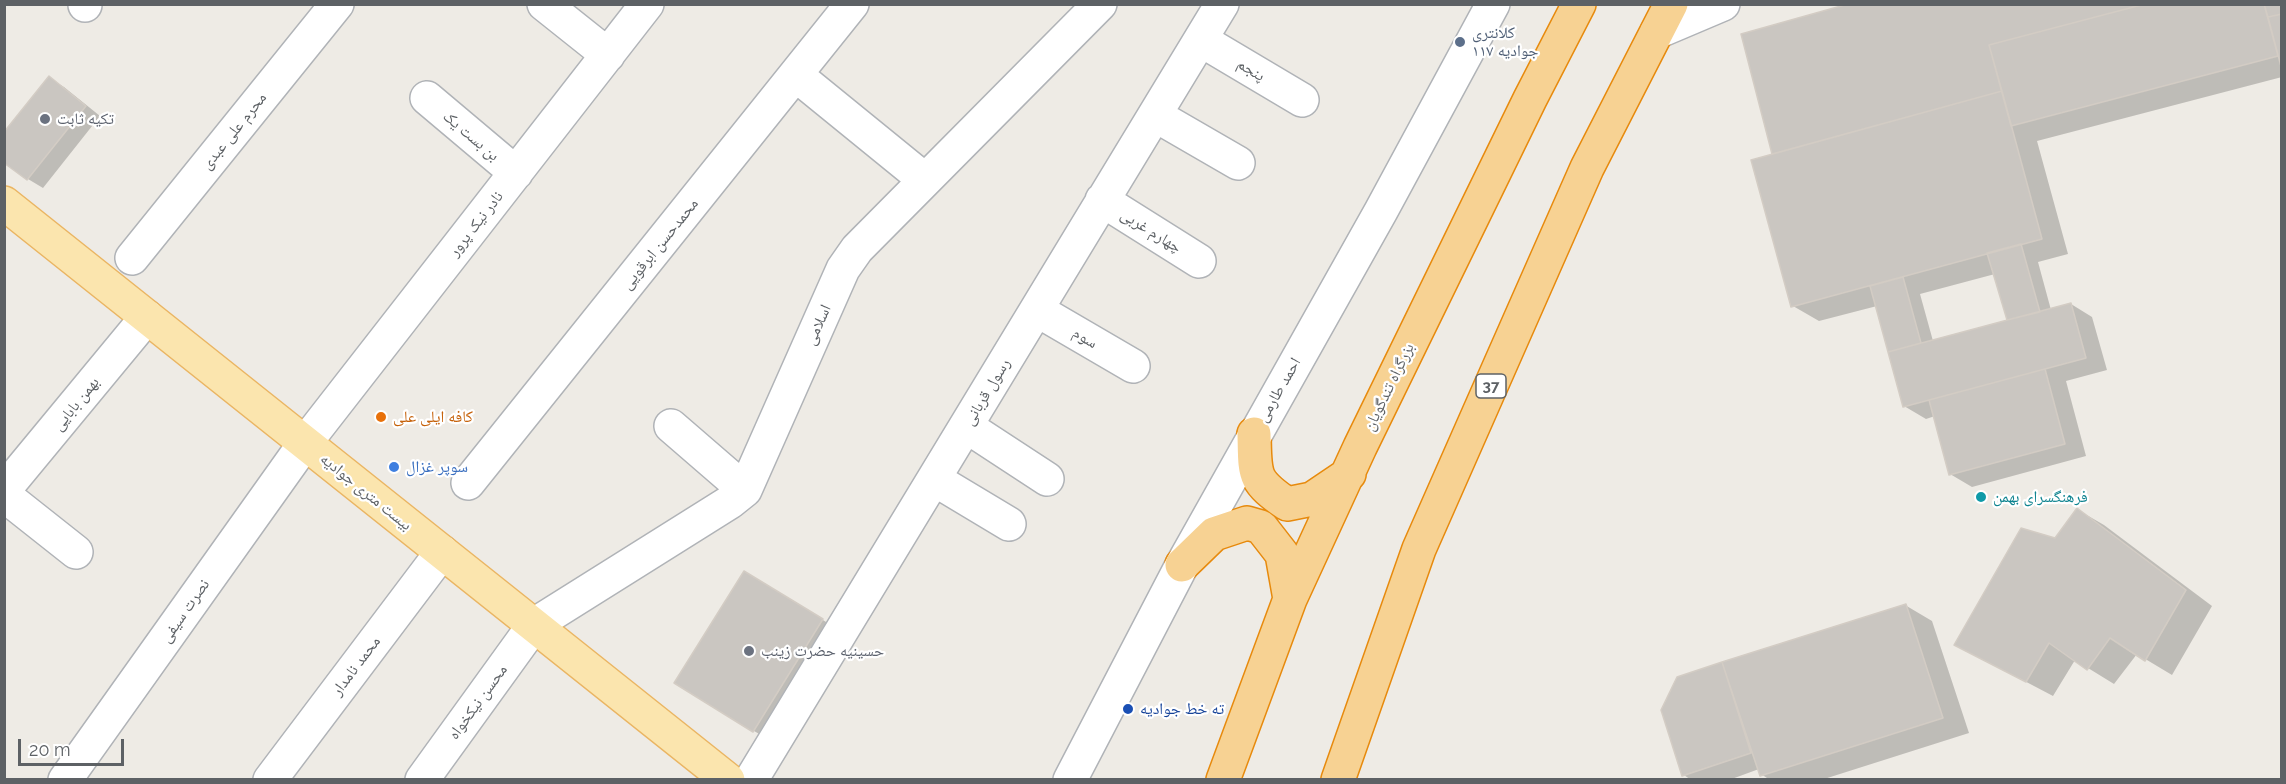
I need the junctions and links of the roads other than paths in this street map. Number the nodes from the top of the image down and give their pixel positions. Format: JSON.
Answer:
{"nodes":[{"id":1,"x":337,"y":4,"type":"edge"},
{"id":2,"x":544,"y":4,"type":"edge"},
{"id":3,"x":647,"y":4,"type":"edge"},
{"id":4,"x":852,"y":4,"type":"edge"},
{"id":5,"x":1100,"y":4,"type":"edge"},
{"id":6,"x":1222,"y":4,"type":"edge"},
{"id":7,"x":1493,"y":4,"type":"edge"},
{"id":8,"x":1579,"y":4,"type":"edge"},
{"id":9,"x":1723,"y":4,"type":"edge"},
{"id":10,"x":1664,"y":18,"type":"edge"},
{"id":11,"x":1201,"y":40,"type":"junction"},
{"id":12,"x":608,"y":55,"type":"junction"},
{"id":13,"x":796,"y":75,"type":"junction"},
{"id":14,"x":427,"y":98,"type":"dead end"},
{"id":15,"x":1302,"y":100,"type":"dead end"},
{"id":16,"x":1155,"y":114,"type":"junction"},
{"id":17,"x":1238,"y":164,"type":"dead end"},
{"id":18,"x":516,"y":173,"type":"junction"},
{"id":19,"x":925,"y":180,"type":"junction"},
{"id":20,"x":1102,"y":200,"type":"junction"},
{"id":21,"x":4,"y":204,"type":"edge"},
{"id":22,"x":132,"y":258,"type":"dead end"},
{"id":23,"x":1199,"y":261,"type":"dead end"},
{"id":24,"x":1036,"y":310,"type":"junction"},
{"id":25,"x":147,"y":317,"type":"junction"},
{"id":26,"x":1133,"y":366,"type":"dead end"},
{"id":27,"x":671,"y":426,"type":"dead end"},
{"id":28,"x":966,"y":426,"type":"junction"},
{"id":29,"x":1254,"y":434,"type":"junction"},
{"id":30,"x":305,"y":443,"type":"junction"},
{"id":31,"x":1350,"y":472,"type":"junction"},
{"id":32,"x":934,"y":479,"type":"junction"},
{"id":33,"x":1047,"y":479,"type":"dead end"},
{"id":34,"x":468,"y":483,"type":"dead end"},
{"id":35,"x":4,"y":490,"type":"edge"},
{"id":36,"x":745,"y":490,"type":"junction"},
{"id":37,"x":4,"y":495,"type":"edge"},
{"id":38,"x":1009,"y":524,"type":"dead end"},
{"id":39,"x":76,"y":552,"type":"dead end"},
{"id":40,"x":442,"y":552,"type":"junction"},
{"id":41,"x":1182,"y":565,"type":"junction"},
{"id":42,"x":1290,"y":599,"type":"junction"},
{"id":43,"x":534,"y":625,"type":"junction"},
{"id":44,"x":65,"y":780,"type":"edge"},
{"id":45,"x":270,"y":780,"type":"edge"},
{"id":46,"x":422,"y":780,"type":"edge"},
{"id":47,"x":728,"y":780,"type":"edge"},
{"id":48,"x":751,"y":780,"type":"edge"},
{"id":49,"x":1070,"y":780,"type":"edge"},
{"id":50,"x":1223,"y":780,"type":"edge"},
{"id":51,"x":1338,"y":780,"type":"edge"}],
"edges":[{"from":1,"to":22,"type":"street","name":"محرم علی عبدی"},
{"from":2,"to":12,"type":"street"},
{"from":3,"to":12,"type":"street","name":"نادر نیک پرور"},
{"from":4,"to":13,"type":"street","name":"محمدحسن ابرقویی"},
{"from":5,"to":19,"type":"street","name":"اسلامی"},
{"from":6,"to":11,"type":"street","name":"رسول قربانی"},
{"from":7,"to":29,"type":"street","name":"احمد طارمی"},
{"from":8,"to":31,"type":"highway","name":"بزرگراه تندگویان"},
{"from":9,"to":10,"type":"street"},
{"from":10,"to":51,"type":"highway","number":"37"},
{"from":11,"to":15,"type":"street","name":"پنجم"},
{"from":11,"to":16,"type":"street","name":"رسول قربانی"},
{"from":12,"to":18,"type":"street","name":"نادر نیک پرور"},
{"from":13,"to":19,"type":"street"},
{"from":13,"to":34,"type":"street","name":"محمدحسن ابرقویی"},
{"from":14,"to":18,"type":"street","name":"بن بست یک"},
{"from":16,"to":17,"type":"street"},
{"from":16,"to":20,"type":"street","name":"رسول قربانی"},
{"from":18,"to":30,"type":"street","name":"نادر نیک پرور"},
{"from":19,"to":36,"type":"street","name":"اسلامی"},
{"from":20,"to":23,"type":"street","name":"چهارم غربی"},
{"from":20,"to":24,"type":"street","name":"رسول قربانی"},
{"from":21,"to":25,"type":"main road","name":"بیست متری جوادیه"},
{"from":24,"to":26,"type":"street","name":"سوم"},
{"from":24,"to":28,"type":"street","name":"رسول قربانی"},
{"from":25,"to":30,"type":"main road","name":"بیست متری جوادیه"},
{"from":25,"to":35,"type":"street","name":"بهمن بابایی"},
{"from":27,"to":36,"type":"street"},
{"from":28,"to":32,"type":"street","name":"رسول قربانی"},
{"from":28,"to":33,"type":"street"},
{"from":29,"to":31,"type":"highway"},
{"from":29,"to":41,"type":"street","name":"احمد طارمی"},
{"from":30,"to":40,"type":"main road","name":"بیست متری جوادیه"},
{"from":30,"to":44,"type":"street","name":"نصرت سیفی"},
{"from":31,"to":42,"type":"highway","name":"بزرگراه تندگویان"},
{"from":32,"to":38,"type":"street"},
{"from":32,"to":48,"type":"street","name":"رسول قربانی"},
{"from":36,"to":43,"type":"street","name":"اسلامی"},
{"from":37,"to":39,"type":"street"},
{"from":40,"to":43,"type":"main road","name":"بیست متری جوادیه"},
{"from":40,"to":45,"type":"street","name":"محمد نامدار"},
{"from":41,"to":42,"type":"highway"},
{"from":41,"to":49,"type":"street","name":"احمد طارمی"},
{"from":42,"to":50,"type":"highway","name":"بزرگراه تندگویان"},
{"from":43,"to":46,"type":"street","name":"محسن نیکخواه"},
{"from":43,"to":47,"type":"main road","name":"بیست متری جوادیه"}]}
